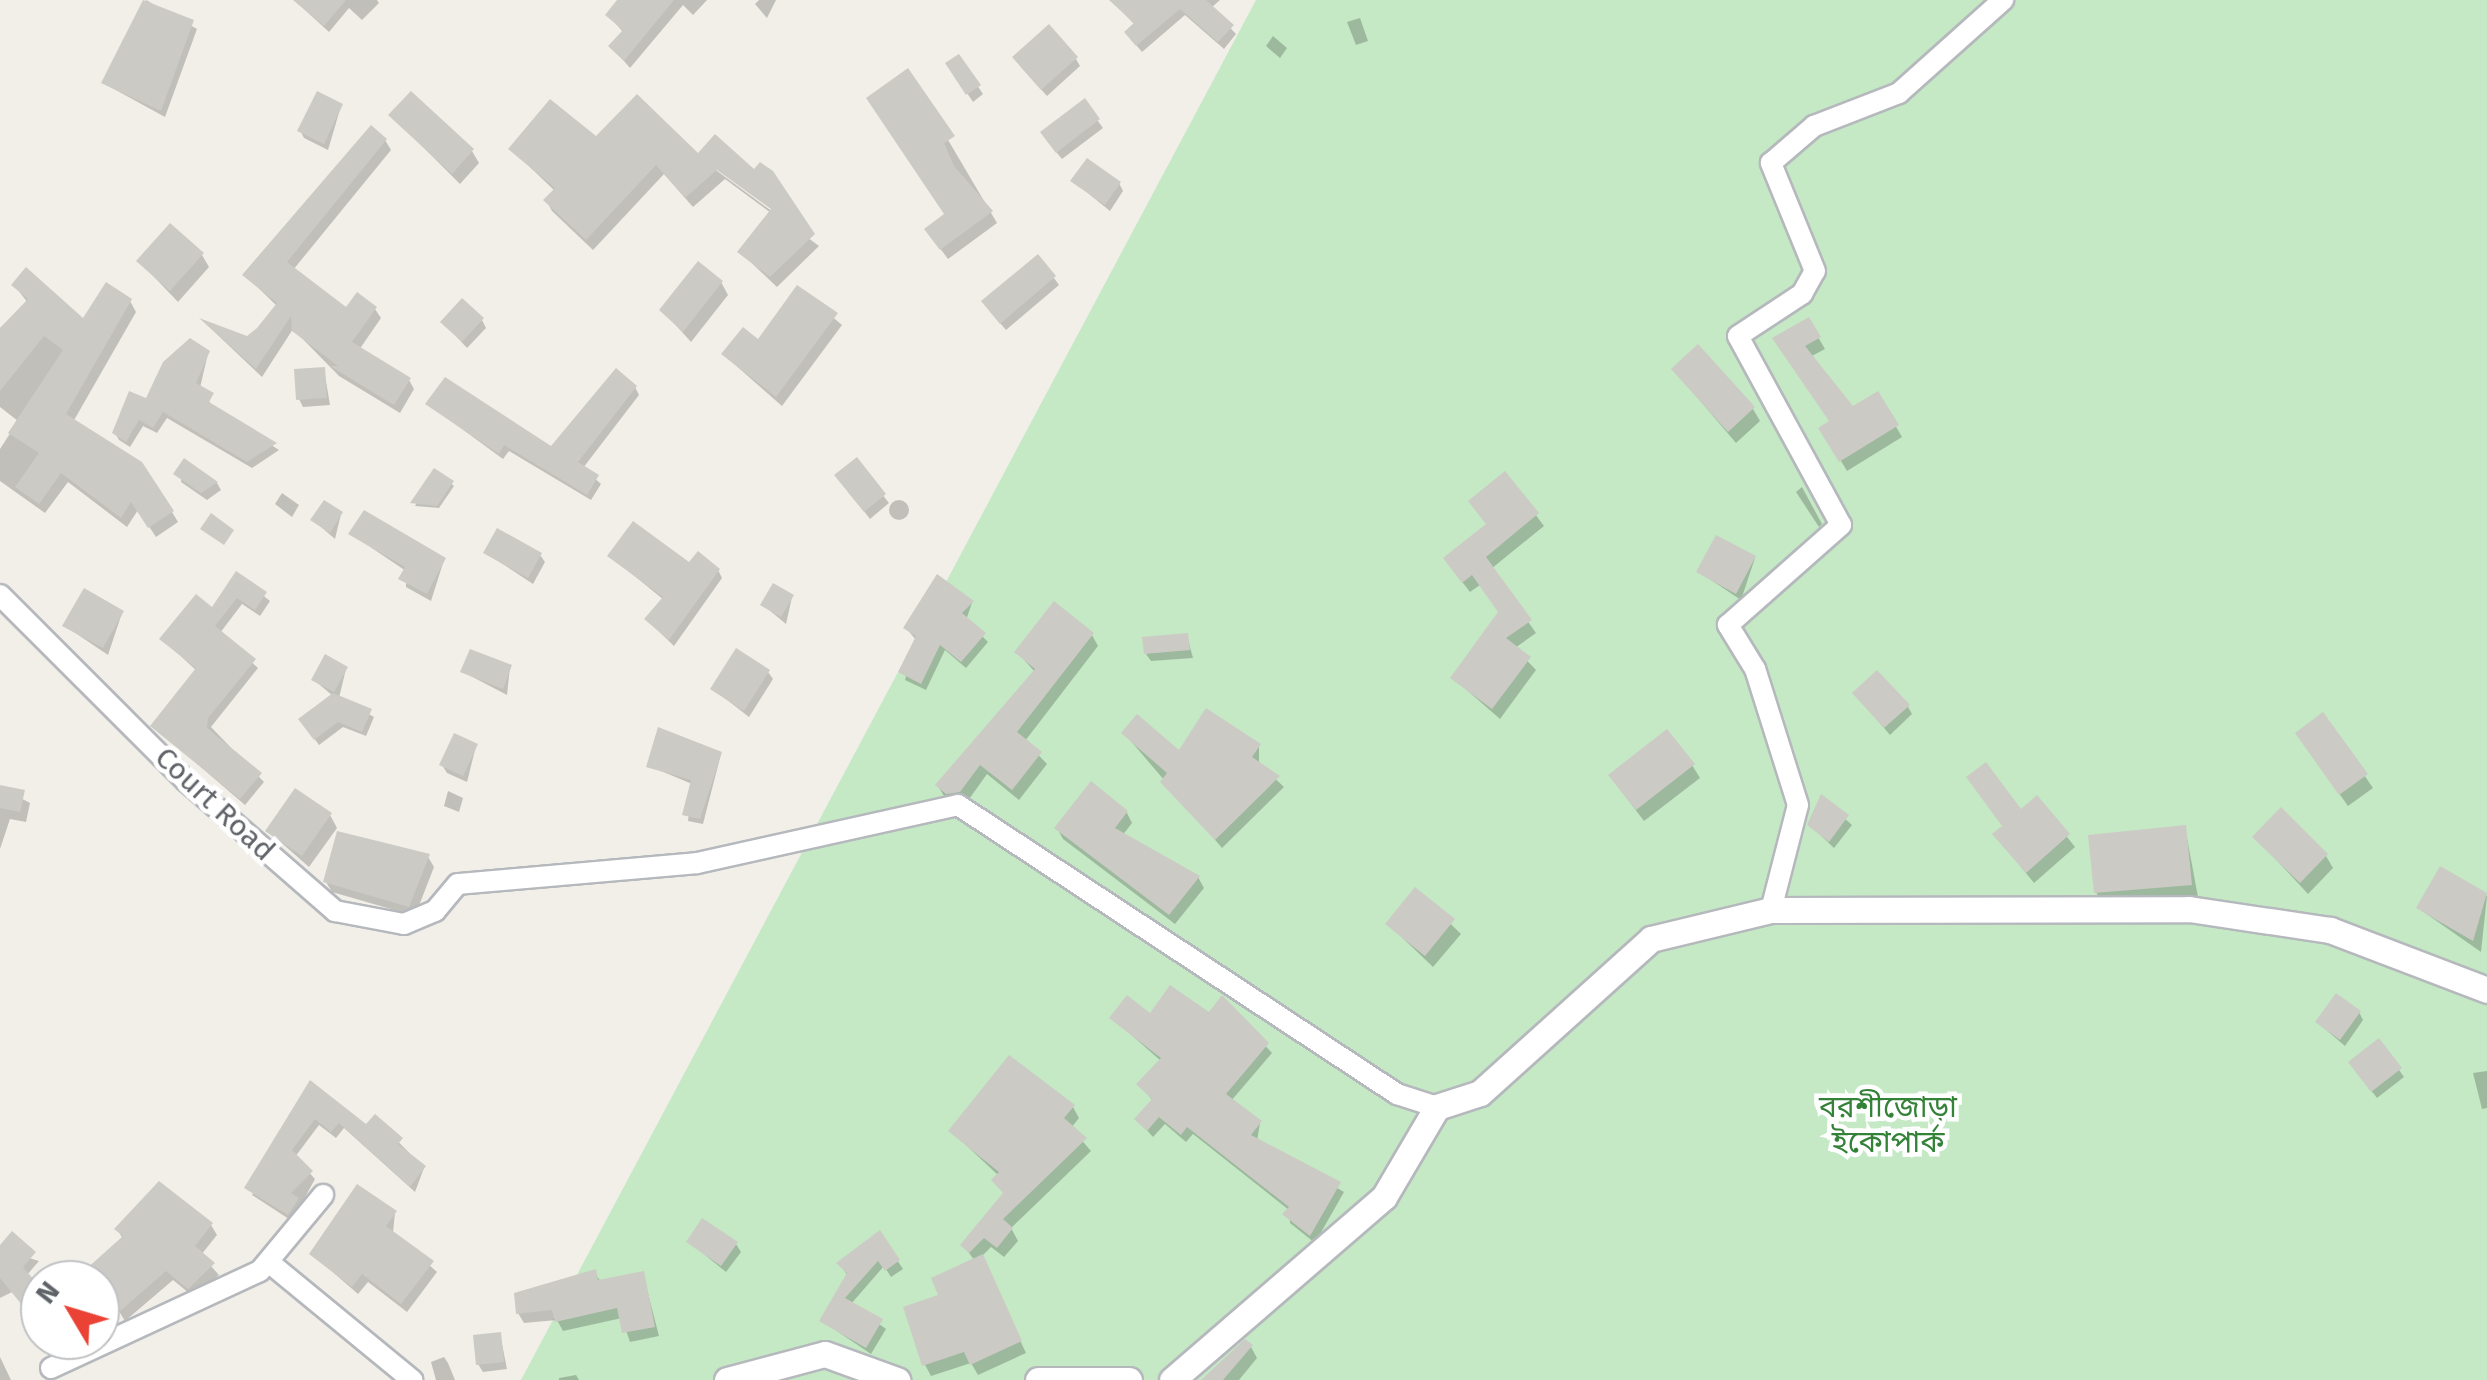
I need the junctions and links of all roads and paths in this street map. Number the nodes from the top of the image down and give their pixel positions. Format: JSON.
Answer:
{"nodes":[{"id":1,"x":2004,"y":0,"type":"edge"},
{"id":2,"x":0,"y":594,"type":"edge"},
{"id":3,"x":1771,"y":910,"type":"junction"},
{"id":4,"x":2487,"y":990,"type":"edge"},
{"id":5,"x":1437,"y":1107,"type":"junction"},
{"id":6,"x":323,"y":1195,"type":"dead end"},
{"id":7,"x":270,"y":1264,"type":"junction"},
{"id":8,"x":51,"y":1368,"type":"dead end"},
{"id":9,"x":412,"y":1380,"type":"edge"},
{"id":10,"x":726,"y":1380,"type":"edge"},
{"id":11,"x":896,"y":1380,"type":"edge"},
{"id":12,"x":1038,"y":1380,"type":"edge"},
{"id":13,"x":1129,"y":1380,"type":"edge"},
{"id":14,"x":1172,"y":1380,"type":"edge"}],
"edges":[{"from":1,"to":3,"type":"street"},
{"from":2,"to":5,"type":"street","name":"Court Road"},
{"from":3,"to":4,"type":"street"},
{"from":3,"to":5,"type":"street"},
{"from":5,"to":14,"type":"street"},
{"from":6,"to":7,"type":"street"},
{"from":7,"to":8,"type":"street"},
{"from":7,"to":9,"type":"street"},
{"from":10,"to":11,"type":"street"},
{"from":12,"to":13,"type":"street"}]}
